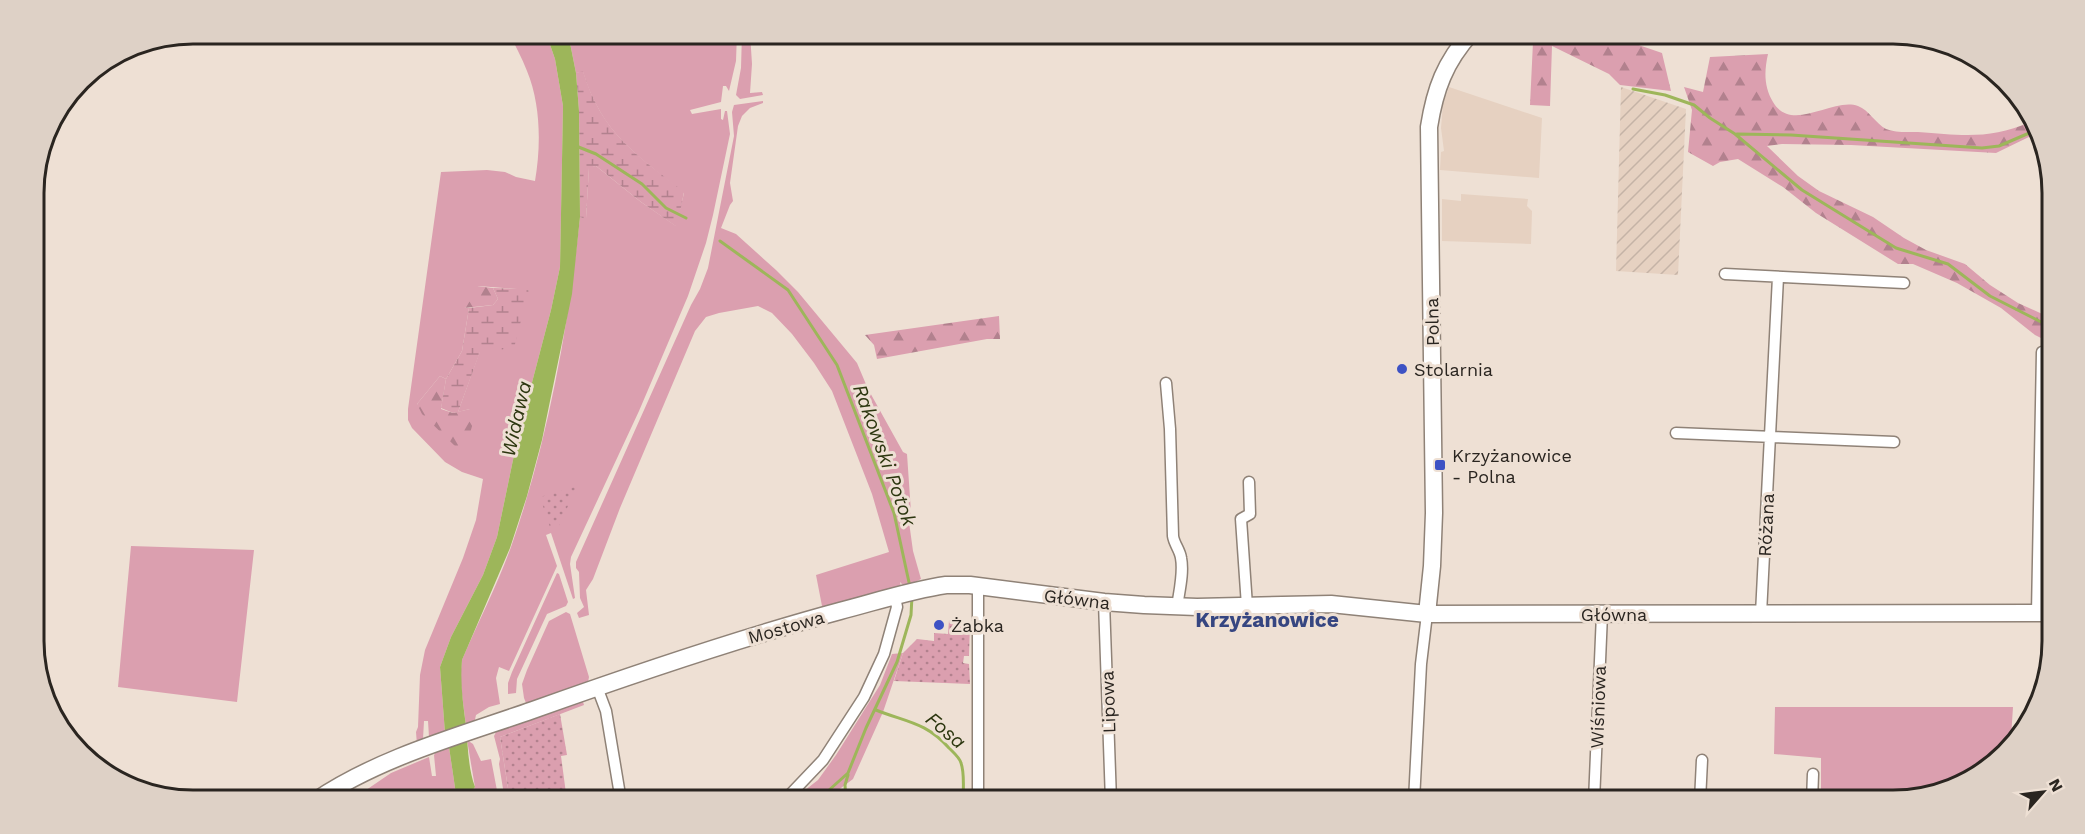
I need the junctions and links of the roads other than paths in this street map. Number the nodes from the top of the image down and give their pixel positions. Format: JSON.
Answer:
{"nodes":[{"id":1,"x":1462,"y":44,"type":"edge"},
{"id":2,"x":1725,"y":274,"type":"dead end"},
{"id":3,"x":1778,"y":277,"type":"junction"},
{"id":4,"x":1904,"y":283,"type":"dead end"},
{"id":5,"x":1166,"y":383,"type":"dead end"},
{"id":6,"x":1677,"y":433,"type":"dead end"},
{"id":7,"x":1771,"y":437,"type":"junction"},
{"id":8,"x":1894,"y":442,"type":"dead end"},
{"id":9,"x":1249,"y":482,"type":"dead end"},
{"id":10,"x":978,"y":586,"type":"junction"},
{"id":11,"x":900,"y":596,"type":"junction"},
{"id":12,"x":1104,"y":602,"type":"junction"},
{"id":13,"x":1247,"y":606,"type":"junction"},
{"id":14,"x":1177,"y":607,"type":"junction"},
{"id":15,"x":2042,"y":613,"type":"edge"},
{"id":16,"x":1427,"y":614,"type":"junction"},
{"id":17,"x":1602,"y":614,"type":"junction"},
{"id":18,"x":1761,"y":614,"type":"junction"},
{"id":19,"x":597,"y":687,"type":"junction"},
{"id":20,"x":1702,"y":760,"type":"dead end"},
{"id":21,"x":1813,"y":774,"type":"dead end"},
{"id":22,"x":335,"y":790,"type":"edge"},
{"id":23,"x":619,"y":790,"type":"edge"},
{"id":24,"x":794,"y":790,"type":"edge"},
{"id":25,"x":978,"y":790,"type":"edge"},
{"id":26,"x":1111,"y":790,"type":"edge"},
{"id":27,"x":1415,"y":790,"type":"edge"},
{"id":28,"x":1594,"y":790,"type":"edge"},
{"id":29,"x":1701,"y":790,"type":"edge"},
{"id":30,"x":1812,"y":790,"type":"edge"}],
"edges":[{"from":1,"to":16,"type":"street","name":"Polna"},
{"from":2,"to":3,"type":"street"},
{"from":3,"to":4,"type":"street"},
{"from":3,"to":7,"type":"street","name":"Różana"},
{"from":5,"to":14,"type":"street"},
{"from":6,"to":7,"type":"street"},
{"from":7,"to":8,"type":"street"},
{"from":7,"to":18,"type":"street","name":"Różana"},
{"from":9,"to":13,"type":"street"},
{"from":10,"to":11,"type":"street","name":"Mostowa"},
{"from":10,"to":12,"type":"street","name":"Główna"},
{"from":10,"to":25,"type":"street"},
{"from":11,"to":19,"type":"street","name":"Mostowa"},
{"from":11,"to":24,"type":"street"},
{"from":12,"to":14,"type":"street","name":"Główna"},
{"from":12,"to":26,"type":"street","name":"Lipowa"},
{"from":13,"to":14,"type":"street","name":"Główna"},
{"from":13,"to":16,"type":"street","name":"Główna"},
{"from":15,"to":18,"type":"street","name":"Główna"},
{"from":16,"to":17,"type":"street","name":"Główna"},
{"from":16,"to":27,"type":"street","name":"Polna"},
{"from":17,"to":18,"type":"street","name":"Główna"},
{"from":17,"to":28,"type":"street","name":"Wiśniowa"},
{"from":19,"to":22,"type":"street","name":"Mostowa"},
{"from":19,"to":23,"type":"street"},
{"from":20,"to":29,"type":"street"},
{"from":21,"to":30,"type":"street"}]}
